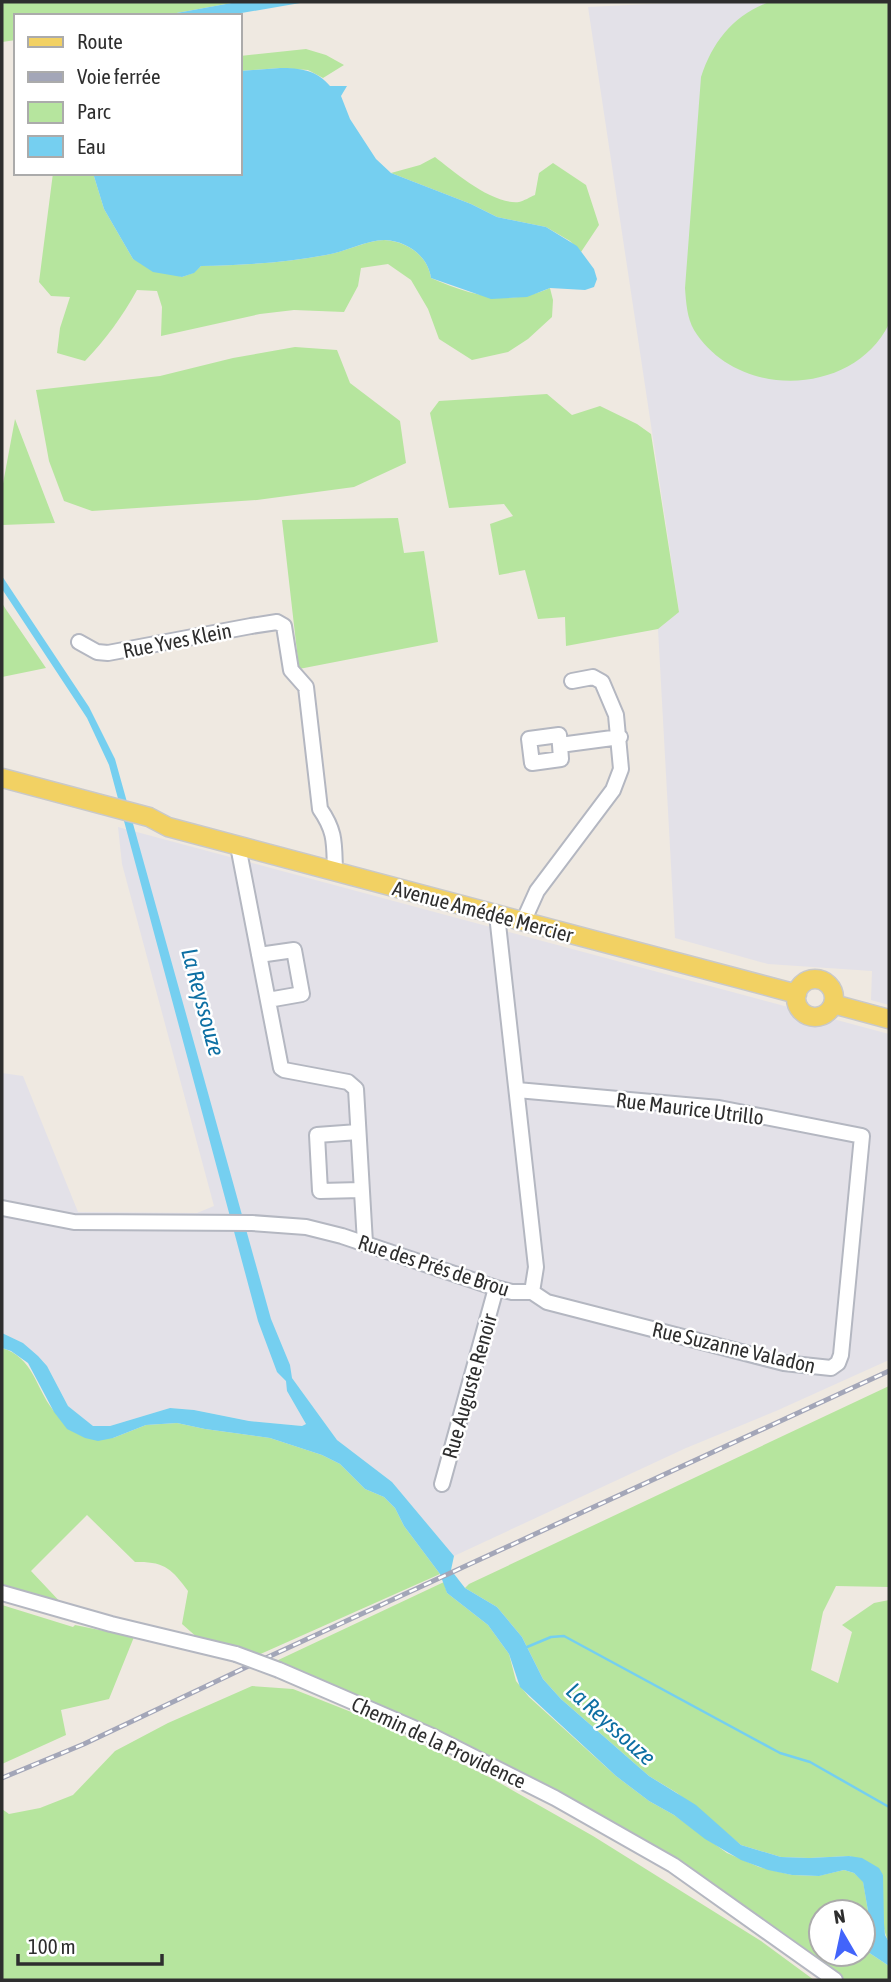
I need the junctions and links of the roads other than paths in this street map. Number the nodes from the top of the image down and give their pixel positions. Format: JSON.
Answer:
{"nodes":[{"id":1,"x":79,"y":642,"type":"dead end"},
{"id":2,"x":572,"y":681,"type":"dead end"},
{"id":3,"x":620,"y":737,"type":"junction"},
{"id":4,"x":560,"y":745,"type":"dead end"},
{"id":5,"x":2,"y":778,"type":"edge"},
{"id":6,"x":2,"y":787,"type":"edge"},
{"id":7,"x":126,"y":816,"type":"junction"},
{"id":8,"x":238,"y":846,"type":"junction"},
{"id":9,"x":335,"y":871,"type":"junction"},
{"id":10,"x":497,"y":915,"type":"junction"},
{"id":11,"x":523,"y":922,"type":"junction"},
{"id":12,"x":260,"y":956,"type":"junction"},
{"id":13,"x":797,"y":994,"type":"junction"},
{"id":14,"x":268,"y":1000,"type":"junction"},
{"id":15,"x":833,"y":1004,"type":"junction"},
{"id":16,"x":889,"y":1019,"type":"edge"},
{"id":17,"x":517,"y":1090,"type":"junction"},
{"id":18,"x":358,"y":1132,"type":"junction"},
{"id":19,"x":862,"y":1136,"type":"joint"},
{"id":20,"x":361,"y":1190,"type":"junction"},
{"id":21,"x":2,"y":1209,"type":"edge"},
{"id":22,"x":365,"y":1243,"type":"junction"},
{"id":23,"x":496,"y":1288,"type":"junction"},
{"id":24,"x":532,"y":1292,"type":"junction"},
{"id":25,"x":442,"y":1484,"type":"dead end"},
{"id":26,"x":2,"y":1593,"type":"edge"},
{"id":27,"x":835,"y":1980,"type":"edge"}],
"edges":[{"from":1,"to":9,"type":"street","name":"Rue Yves Klein"},
{"from":2,"to":3,"type":"street"},
{"from":3,"to":4,"type":"street"},
{"from":3,"to":11,"type":"street"},
{"from":5,"to":7,"type":"main road","name":"Avenue Amédée Mercier"},
{"from":6,"to":7,"type":"main road","name":"Avenue Amédée Mercier"},
{"from":7,"to":8,"type":"main road","name":"Avenue Amédée Mercier"},
{"from":8,"to":9,"type":"main road","name":"Avenue Amédée Mercier"},
{"from":8,"to":12,"type":"street"},
{"from":9,"to":10,"type":"main road","name":"Avenue Amédée Mercier"},
{"from":10,"to":11,"type":"main road","name":"Avenue Amédée Mercier"},
{"from":10,"to":17,"type":"street","name":"Rue des Prés de Brou"},
{"from":11,"to":13,"type":"main road","name":"Avenue Amédée Mercier"},
{"from":12,"to":14,"type":"street"},
{"from":12,"to":14,"type":"street"},
{"from":13,"to":15,"type":"main road"},
{"from":13,"to":15,"type":"main road"},
{"from":14,"to":18,"type":"street"},
{"from":15,"to":16,"type":"main road"},
{"from":17,"to":19,"type":"street","name":"Rue Maurice Utrillo"},
{"from":17,"to":24,"type":"street","name":"Rue des Prés de Brou"},
{"from":18,"to":20,"type":"street"},
{"from":18,"to":20,"type":"street"},
{"from":19,"to":24,"type":"street","name":"Rue Suzanne Valadon"},
{"from":20,"to":22,"type":"street"},
{"from":21,"to":22,"type":"street","name":"Rue des Prés de Brou"},
{"from":22,"to":23,"type":"street","name":"Rue des Prés de Brou"},
{"from":23,"to":24,"type":"street","name":"Rue des Prés de Brou"},
{"from":23,"to":25,"type":"street","name":"Rue Auguste Renoir"},
{"from":26,"to":27,"type":"street","name":"Chemin de la Providence","bridge":true}]}
